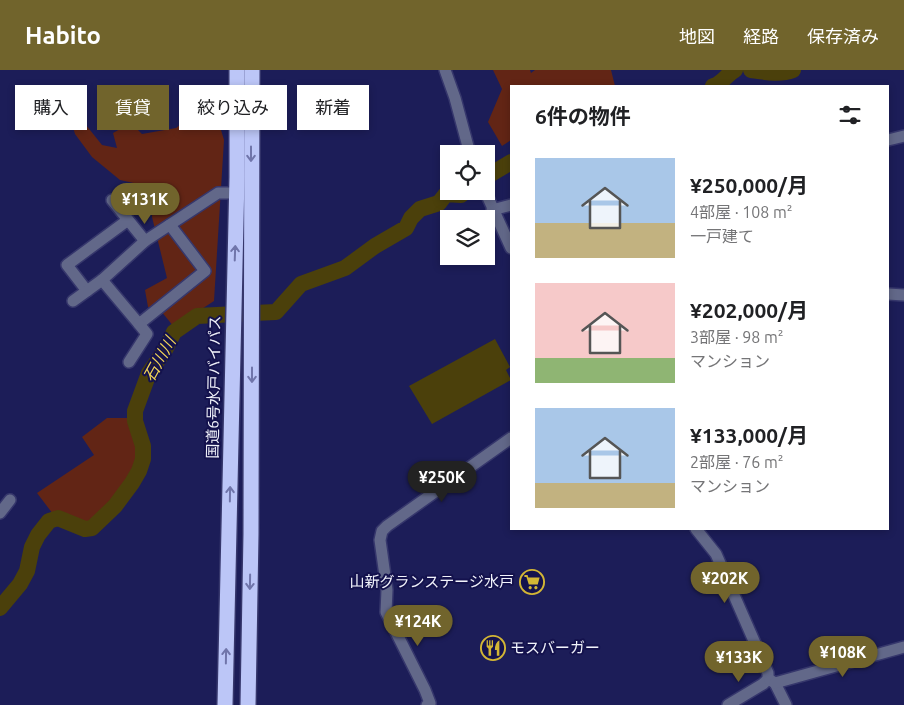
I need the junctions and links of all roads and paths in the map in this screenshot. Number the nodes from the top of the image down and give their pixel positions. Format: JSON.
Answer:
{"nodes":[{"id":1,"x":238,"y":70,"type":"edge"},
{"id":2,"x":252,"y":70,"type":"edge"},
{"id":3,"x":446,"y":70,"type":"edge"},
{"id":4,"x":904,"y":136,"type":"edge"},
{"id":5,"x":889,"y":140,"type":"edge"},
{"id":6,"x":468,"y":145,"type":"edge"},
{"id":7,"x":236,"y":193,"type":"junction"},
{"id":8,"x":112,"y":200,"type":"dead end"},
{"id":9,"x":488,"y":200,"type":"edge"},
{"id":10,"x":510,"y":204,"type":"edge"},
{"id":11,"x":492,"y":210,"type":"joint"},
{"id":12,"x":495,"y":216,"type":"edge"},
{"id":13,"x":128,"y":220,"type":"junction"},
{"id":14,"x":170,"y":225,"type":"junction"},
{"id":15,"x":145,"y":241,"type":"junction"},
{"id":16,"x":510,"y":246,"type":"edge"},
{"id":17,"x":102,"y":280,"type":"junction"},
{"id":18,"x":87,"y":291,"type":"junction"},
{"id":19,"x":889,"y":294,"type":"edge"},
{"id":20,"x":904,"y":295,"type":"edge"},
{"id":21,"x":73,"y":301,"type":"dead end"},
{"id":22,"x":139,"y":324,"type":"junction"},
{"id":23,"x":129,"y":362,"type":"dead end"},
{"id":24,"x":510,"y":439,"type":"edge"},
{"id":25,"x":10,"y":500,"type":"dead end"},
{"id":26,"x":0,"y":513,"type":"edge"},
{"id":27,"x":697,"y":530,"type":"edge"},
{"id":28,"x":904,"y":647,"type":"edge"},
{"id":29,"x":769,"y":682,"type":"junction"},
{"id":30,"x":225,"y":705,"type":"edge"},
{"id":31,"x":248,"y":705,"type":"edge"},
{"id":32,"x":427,"y":705,"type":"edge"},
{"id":33,"x":728,"y":705,"type":"edge"},
{"id":34,"x":786,"y":705,"type":"edge"}],
"edges":[{"from":1,"to":7,"type":"highway","name":"国道6号水戸バイパス"},
{"from":2,"to":31,"type":"highway","one_way":true},
{"from":3,"to":6,"type":"street"},
{"from":4,"to":5,"type":"street"},
{"from":7,"to":14,"type":"street"},
{"from":30,"to":7,"type":"highway","name":"国道6号水戸バイパス","one_way":true},
{"from":8,"to":13,"type":"street"},
{"from":9,"to":11,"type":"street"},
{"from":10,"to":11,"type":"street"},
{"from":12,"to":16,"type":"street"},
{"from":13,"to":15,"type":"street"},
{"from":13,"to":18,"type":"street"},
{"from":14,"to":15,"type":"street"},
{"from":14,"to":22,"type":"street"},
{"from":15,"to":17,"type":"street"},
{"from":17,"to":18,"type":"street"},
{"from":17,"to":22,"type":"street"},
{"from":18,"to":21,"type":"street"},
{"from":19,"to":20,"type":"street"},
{"from":22,"to":23,"type":"street"},
{"from":24,"to":32,"type":"street"},
{"from":25,"to":26,"type":"street"},
{"from":27,"to":29,"type":"street"},
{"from":28,"to":29,"type":"street"},
{"from":29,"to":33,"type":"street"},
{"from":29,"to":34,"type":"street"}]}
